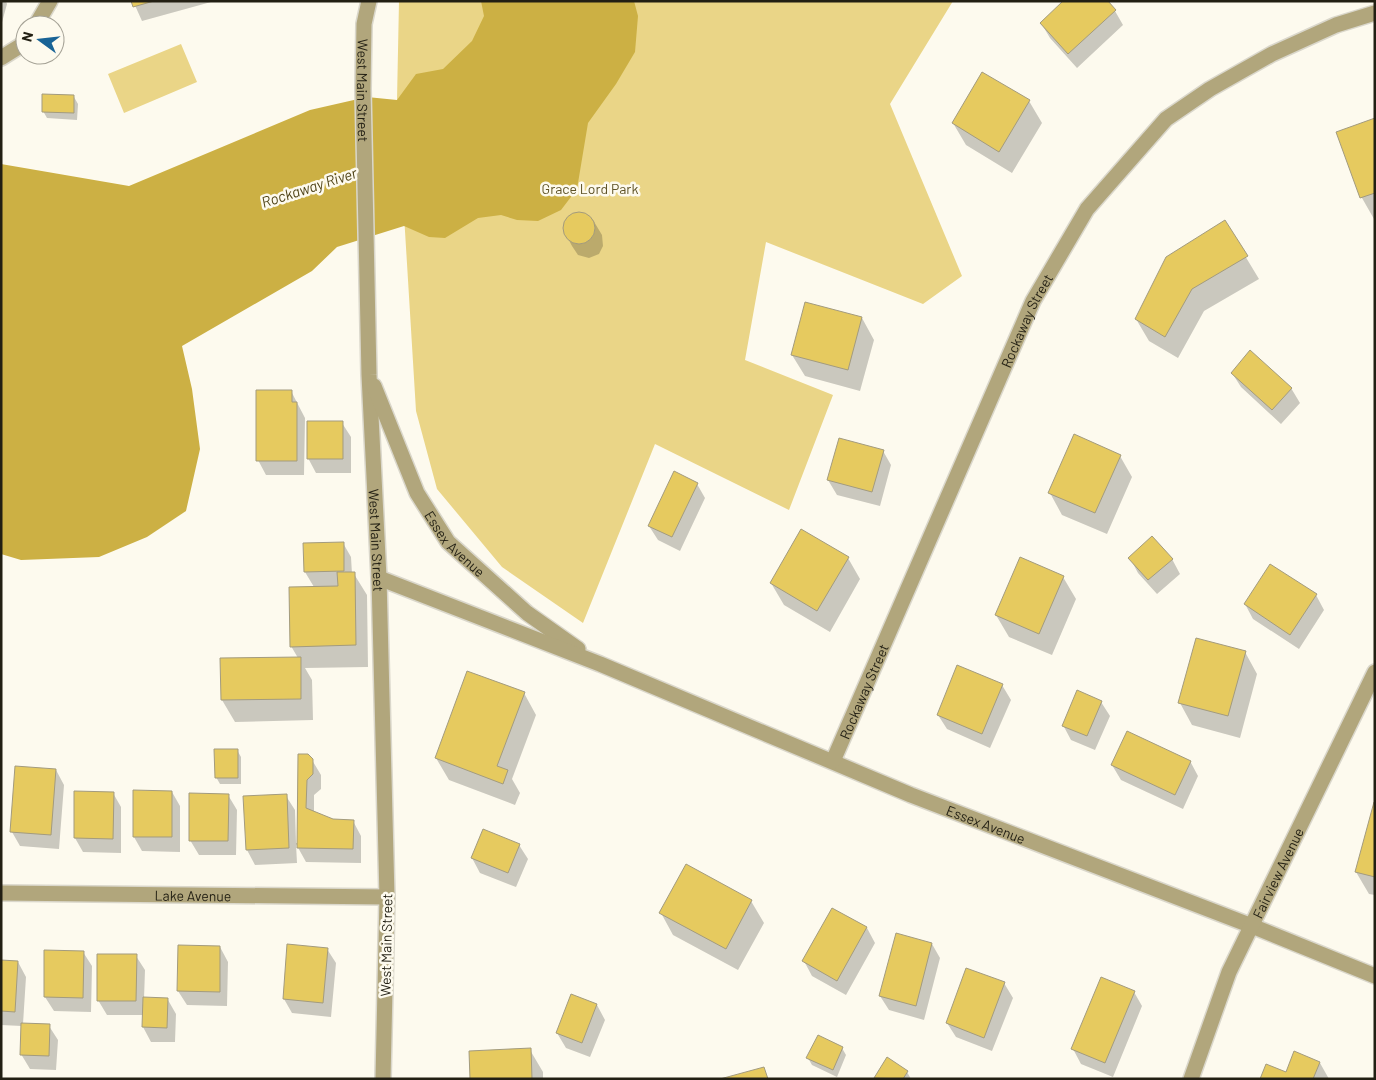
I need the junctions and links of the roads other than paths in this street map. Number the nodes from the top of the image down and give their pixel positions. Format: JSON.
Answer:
{"nodes":[{"id":1,"x":50,"y":1,"type":"edge"},
{"id":2,"x":369,"y":1,"type":"edge"},
{"id":3,"x":1375,"y":12,"type":"edge"},
{"id":4,"x":42,"y":15,"type":"edge"},
{"id":5,"x":15,"y":49,"type":"edge"},
{"id":6,"x":1,"y":58,"type":"edge"},
{"id":7,"x":370,"y":375,"type":"junction"},
{"id":8,"x":379,"y":578,"type":"junction"},
{"id":9,"x":600,"y":664,"type":"junction"},
{"id":10,"x":1375,"y":672,"type":"edge"},
{"id":11,"x":832,"y":761,"type":"junction"},
{"id":12,"x":1,"y":893,"type":"edge"},
{"id":13,"x":387,"y":897,"type":"junction"},
{"id":14,"x":1252,"y":926,"type":"junction"},
{"id":15,"x":1375,"y":976,"type":"edge"},
{"id":16,"x":383,"y":1079,"type":"edge"},
{"id":17,"x":1191,"y":1079,"type":"edge"}],
"edges":[{"from":1,"to":4,"type":"street"},
{"from":2,"to":7,"type":"street","name":"West Main Street"},
{"from":3,"to":11,"type":"street","name":"Rockaway Street"},
{"from":5,"to":6,"type":"street"},
{"from":7,"to":8,"type":"street","name":"West Main Street"},
{"from":7,"to":9,"type":"street","name":"Essex Avenue"},
{"from":8,"to":9,"type":"street","name":"Essex Avenue"},
{"from":8,"to":13,"type":"street","name":"West Main Street"},
{"from":9,"to":11,"type":"street","name":"Essex Avenue"},
{"from":10,"to":14,"type":"street","name":"Fairview Avenue"},
{"from":11,"to":14,"type":"street","name":"Essex Avenue"},
{"from":12,"to":13,"type":"street","name":"Lake Avenue"},
{"from":13,"to":16,"type":"street","name":"West Main Street"},
{"from":14,"to":15,"type":"street","name":"Essex Avenue"},
{"from":14,"to":17,"type":"street","name":"Fairview Avenue"}]}
